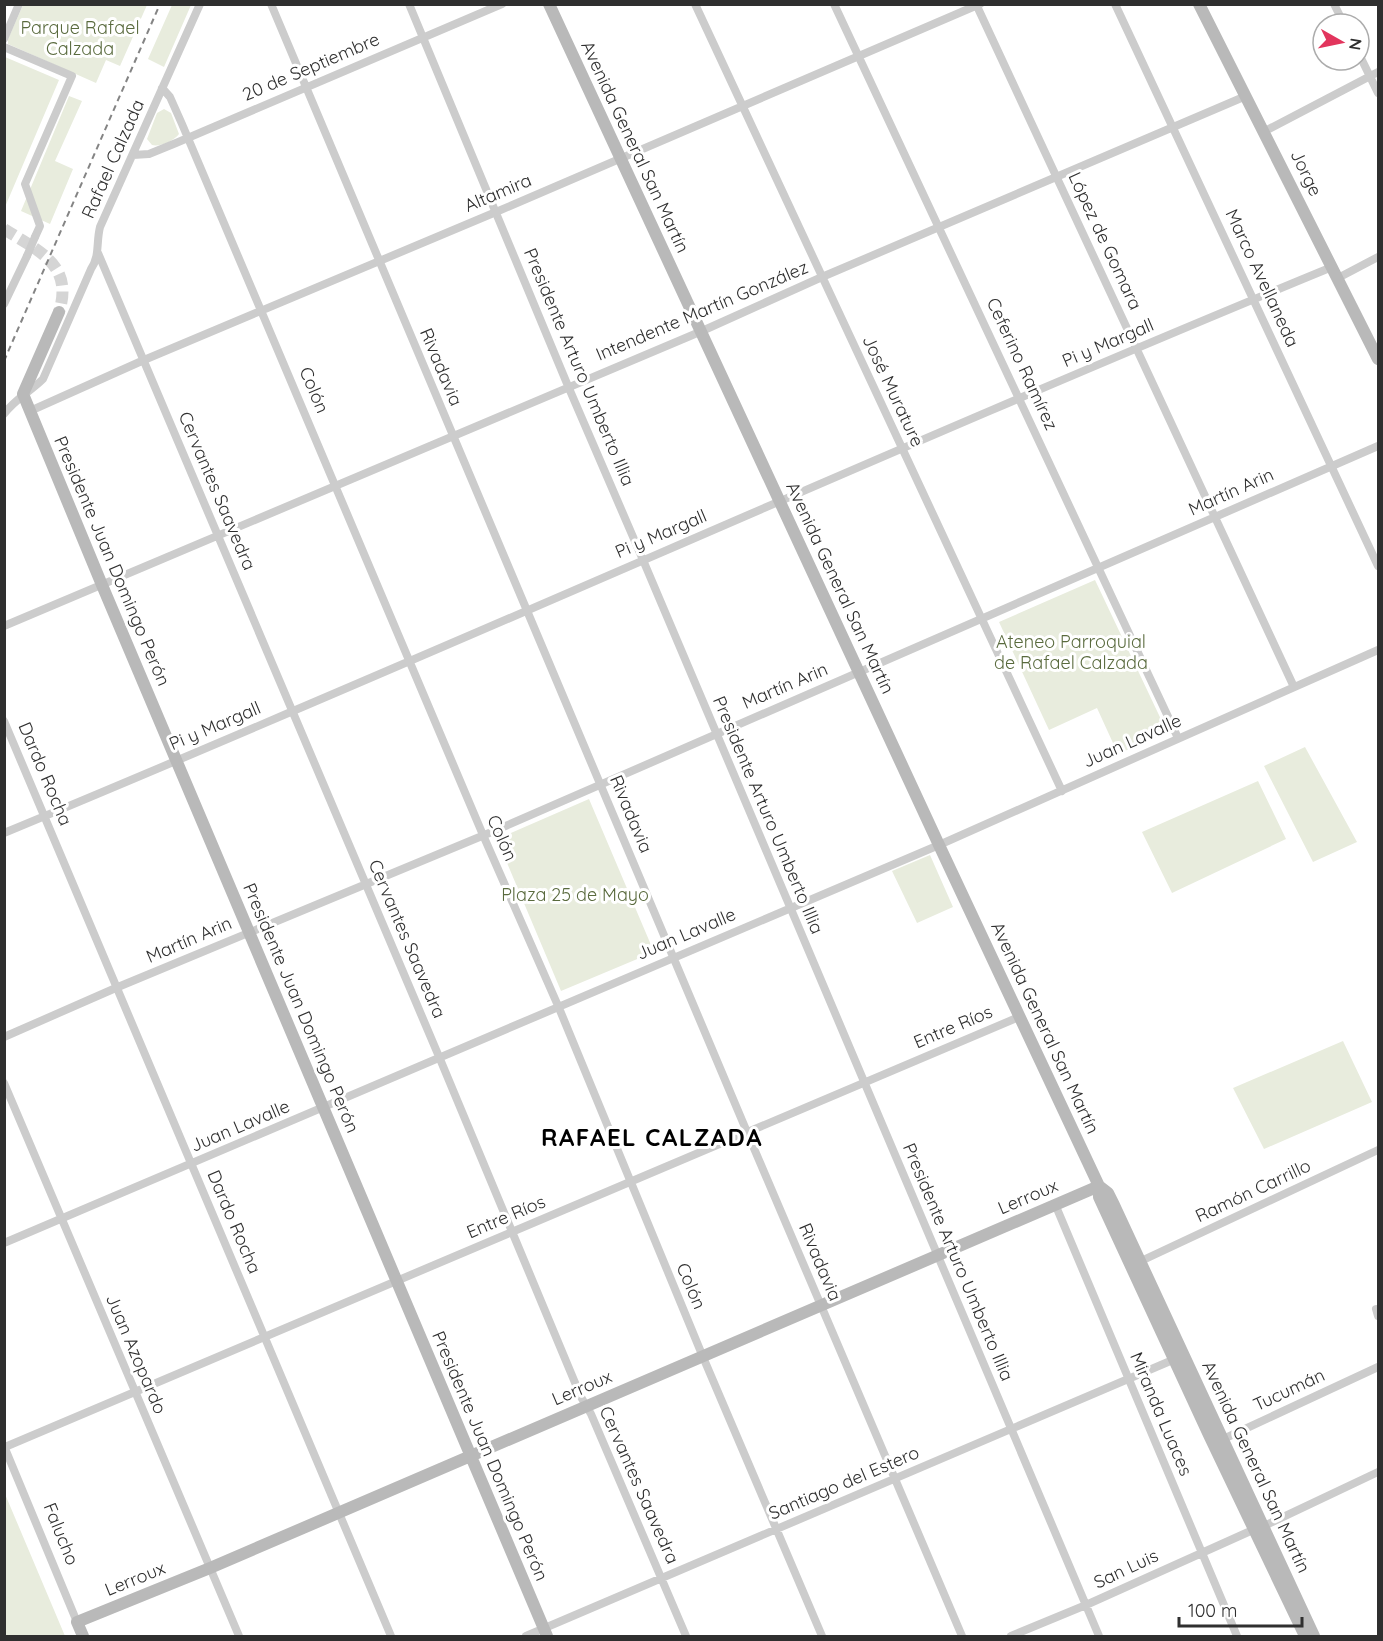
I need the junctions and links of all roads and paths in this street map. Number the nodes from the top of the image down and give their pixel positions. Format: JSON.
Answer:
{"nodes":[{"id":1,"x":19,"y":4,"type":"edge"},
{"id":2,"x":200,"y":4,"type":"edge"},
{"id":3,"x":271,"y":4,"type":"edge"},
{"id":4,"x":409,"y":4,"type":"edge"},
{"id":5,"x":502,"y":4,"type":"edge"},
{"id":6,"x":549,"y":4,"type":"edge"},
{"id":7,"x":695,"y":4,"type":"edge"},
{"id":8,"x":834,"y":4,"type":"edge"},
{"id":9,"x":1115,"y":4,"type":"edge"},
{"id":10,"x":1199,"y":4,"type":"edge"},
{"id":11,"x":977,"y":5,"type":"edge"},
{"id":12,"x":423,"y":38,"type":"junction"},
{"id":13,"x":4,"y":39,"type":"edge"},
{"id":14,"x":4,"y":47,"type":"edge"},
{"id":15,"x":858,"y":56,"type":"junction"},
{"id":16,"x":1374,"y":74,"type":"edge"},
{"id":17,"x":304,"y":87,"type":"junction"},
{"id":18,"x":162,"y":88,"type":"junction"},
{"id":19,"x":1378,"y":93,"type":"edge"},
{"id":20,"x":1246,"y":96,"type":"junction"},
{"id":21,"x":742,"y":106,"type":"junction"},
{"id":22,"x":1173,"y":128,"type":"junction"},
{"id":23,"x":1265,"y":131,"type":"junction"},
{"id":24,"x":189,"y":138,"type":"junction"},
{"id":25,"x":132,"y":155,"type":"junction"},
{"id":26,"x":621,"y":159,"type":"junction"},
{"id":27,"x":1057,"y":177,"type":"junction"},
{"id":28,"x":496,"y":212,"type":"junction"},
{"id":29,"x":940,"y":227,"type":"junction"},
{"id":30,"x":98,"y":253,"type":"junction"},
{"id":31,"x":1378,"y":257,"type":"edge"},
{"id":32,"x":378,"y":262,"type":"junction"},
{"id":33,"x":1335,"y":273,"type":"junction"},
{"id":34,"x":822,"y":277,"type":"junction"},
{"id":35,"x":1253,"y":300,"type":"junction"},
{"id":36,"x":4,"y":303,"type":"edge"},
{"id":37,"x":262,"y":310,"type":"junction"},
{"id":38,"x":59,"y":312,"type":"tunnel mouth"},
{"id":39,"x":702,"y":331,"type":"junction"},
{"id":40,"x":1136,"y":349,"type":"junction"},
{"id":41,"x":1378,"y":359,"type":"edge"},
{"id":42,"x":144,"y":360,"type":"junction"},
{"id":43,"x":568,"y":386,"type":"junction"},
{"id":44,"x":23,"y":394,"type":"junction"},
{"id":45,"x":1020,"y":399,"type":"junction"},
{"id":46,"x":30,"y":411,"type":"junction"},
{"id":47,"x":4,"y":414,"type":"edge"},
{"id":48,"x":453,"y":437,"type":"junction"},
{"id":49,"x":1378,"y":446,"type":"edge"},
{"id":50,"x":902,"y":448,"type":"junction"},
{"id":51,"x":1332,"y":466,"type":"junction"},
{"id":52,"x":337,"y":487,"type":"junction"},
{"id":53,"x":780,"y":501,"type":"junction"},
{"id":54,"x":1215,"y":517,"type":"junction"},
{"id":55,"x":217,"y":535,"type":"junction"},
{"id":56,"x":643,"y":560,"type":"junction"},
{"id":57,"x":1378,"y":566,"type":"edge"},
{"id":58,"x":1097,"y":567,"type":"junction"},
{"id":59,"x":102,"y":585,"type":"junction"},
{"id":60,"x":526,"y":610,"type":"junction"},
{"id":61,"x":982,"y":619,"type":"junction"},
{"id":62,"x":4,"y":626,"type":"edge"},
{"id":63,"x":1378,"y":650,"type":"edge"},
{"id":64,"x":410,"y":661,"type":"junction"},
{"id":65,"x":860,"y":672,"type":"junction"},
{"id":66,"x":1294,"y":687,"type":"junction"},
{"id":67,"x":292,"y":711,"type":"junction"},
{"id":68,"x":4,"y":721,"type":"edge"},
{"id":69,"x":716,"y":734,"type":"junction"},
{"id":70,"x":1178,"y":738,"type":"junction"},
{"id":71,"x":176,"y":760,"type":"junction"},
{"id":72,"x":600,"y":783,"type":"junction"},
{"id":73,"x":1062,"y":790,"type":"junction"},
{"id":74,"x":44,"y":816,"type":"junction"},
{"id":75,"x":4,"y":833,"type":"edge"},
{"id":76,"x":483,"y":835,"type":"junction"},
{"id":77,"x":939,"y":845,"type":"junction"},
{"id":78,"x":365,"y":885,"type":"junction"},
{"id":79,"x":789,"y":908,"type":"junction"},
{"id":80,"x":249,"y":933,"type":"junction"},
{"id":81,"x":674,"y":958,"type":"junction"},
{"id":82,"x":118,"y":987,"type":"junction"},
{"id":83,"x":559,"y":1008,"type":"junction"},
{"id":84,"x":1019,"y":1017,"type":"junction"},
{"id":85,"x":4,"y":1038,"type":"edge"},
{"id":86,"x":440,"y":1059,"type":"junction"},
{"id":87,"x":864,"y":1082,"type":"junction"},
{"id":88,"x":4,"y":1083,"type":"edge"},
{"id":89,"x":324,"y":1108,"type":"junction"},
{"id":90,"x":747,"y":1132,"type":"junction"},
{"id":91,"x":1378,"y":1150,"type":"edge"},
{"id":92,"x":191,"y":1164,"type":"junction"},
{"id":93,"x":630,"y":1182,"type":"junction"},
{"id":94,"x":1099,"y":1186,"type":"junction"},
{"id":95,"x":1055,"y":1204,"type":"junction"},
{"id":96,"x":60,"y":1219,"type":"junction"},
{"id":97,"x":513,"y":1232,"type":"junction"},
{"id":98,"x":4,"y":1243,"type":"edge"},
{"id":99,"x":938,"y":1256,"type":"junction"},
{"id":100,"x":1141,"y":1261,"type":"junction"},
{"id":101,"x":396,"y":1281,"type":"junction"},
{"id":102,"x":820,"y":1305,"type":"junction"},
{"id":103,"x":264,"y":1337,"type":"junction"},
{"id":104,"x":703,"y":1357,"type":"junction"},
{"id":105,"x":1175,"y":1359,"type":"junction"},
{"id":106,"x":1378,"y":1366,"type":"edge"},
{"id":107,"x":1130,"y":1380,"type":"junction"},
{"id":108,"x":135,"y":1392,"type":"junction"},
{"id":109,"x":586,"y":1406,"type":"junction"},
{"id":110,"x":1012,"y":1430,"type":"junction"},
{"id":111,"x":1218,"y":1442,"type":"junction"},
{"id":112,"x":5,"y":1447,"type":"edge"},
{"id":113,"x":470,"y":1455,"type":"junction"},
{"id":114,"x":1378,"y":1472,"type":"edge"},
{"id":115,"x":894,"y":1479,"type":"junction"},
{"id":116,"x":338,"y":1512,"type":"junction"},
{"id":117,"x":1259,"y":1528,"type":"junction"},
{"id":118,"x":777,"y":1529,"type":"junction"},
{"id":119,"x":1201,"y":1552,"type":"junction"},
{"id":120,"x":210,"y":1568,"type":"junction"},
{"id":121,"x":662,"y":1578,"type":"junction"},
{"id":122,"x":1086,"y":1605,"type":"junction"},
{"id":123,"x":77,"y":1622,"type":"junction"},
{"id":124,"x":545,"y":1633,"type":"edge"},
{"id":125,"x":83,"y":1636,"type":"edge"},
{"id":126,"x":238,"y":1636,"type":"edge"},
{"id":127,"x":391,"y":1636,"type":"edge"},
{"id":128,"x":526,"y":1636,"type":"edge"},
{"id":129,"x":686,"y":1636,"type":"edge"},
{"id":130,"x":822,"y":1636,"type":"edge"},
{"id":131,"x":962,"y":1636,"type":"edge"},
{"id":132,"x":1011,"y":1636,"type":"edge"},
{"id":133,"x":1099,"y":1636,"type":"edge"},
{"id":134,"x":1237,"y":1636,"type":"edge"},
{"id":135,"x":1305,"y":1636,"type":"edge"},
{"id":136,"x":1314,"y":1636,"type":"edge"}],
"edges":[{"from":1,"to":13,"type":"street"},
{"from":2,"to":18,"type":"street","name":"Rafael Calzada"},
{"from":3,"to":17,"type":"street","name":"Rivadavia"},
{"from":4,"to":12,"type":"street","name":"Presidente Arturo Umberto Illia"},
{"from":5,"to":12,"type":"street","name":"20 de Septiembre"},
{"from":6,"to":26,"type":"street","name":"Avenida General San Martín"},
{"from":7,"to":21,"type":"street","name":"José Murature"},
{"from":8,"to":15,"type":"street","name":"Ceferino Ramírez"},
{"from":9,"to":22,"type":"street","name":"Marco Avellaneda"},
{"from":10,"to":20,"type":"street","name":"Jorge"},
{"from":11,"to":15,"type":"street","name":"Altamira"},
{"from":11,"to":27,"type":"street","name":"López de Gomara"},
{"from":12,"to":17,"type":"street","name":"20 de Septiembre"},
{"from":12,"to":28,"type":"street","name":"Presidente Arturo Umberto Illia"},
{"from":14,"to":36,"type":"street","bridge":true},
{"from":15,"to":21,"type":"street","name":"Altamira"},
{"from":15,"to":29,"type":"street","name":"Ceferino Ramírez"},
{"from":16,"to":19,"type":"street"},
{"from":16,"to":23,"type":"street"},
{"from":17,"to":24,"type":"street","name":"20 de Septiembre"},
{"from":17,"to":32,"type":"street","name":"Rivadavia"},
{"from":18,"to":24,"type":"street","name":"Colón"},
{"from":18,"to":25,"type":"street","name":"Rafael Calzada"},
{"from":20,"to":22,"type":"street","name":"Intendente Martín González"},
{"from":20,"to":23,"type":"street","name":"Jorge"},
{"from":21,"to":26,"type":"street","name":"Altamira"},
{"from":21,"to":34,"type":"street","name":"José Murature"},
{"from":22,"to":27,"type":"street","name":"Intendente Martín González"},
{"from":22,"to":35,"type":"street","name":"Marco Avellaneda"},
{"from":23,"to":33,"type":"street","name":"Jorge"},
{"from":24,"to":25,"type":"street","name":"20 de Septiembre"},
{"from":24,"to":37,"type":"street","name":"Colón"},
{"from":25,"to":30,"type":"street","name":"Rafael Calzada"},
{"from":26,"to":28,"type":"street","name":"Altamira"},
{"from":26,"to":39,"type":"street","name":"Avenida General San Martín"},
{"from":27,"to":29,"type":"street","name":"Intendente Martín González"},
{"from":27,"to":40,"type":"street","name":"López de Gomara"},
{"from":28,"to":32,"type":"street","name":"Altamira"},
{"from":28,"to":43,"type":"street","name":"Presidente Arturo Umberto Illia"},
{"from":29,"to":34,"type":"street","name":"Intendente Martín González"},
{"from":29,"to":45,"type":"street","name":"Ceferino Ramírez"},
{"from":30,"to":42,"type":"street","name":"Cervantes Saavedra"},
{"from":30,"to":44,"type":"street","name":"Rafael Calzada"},
{"from":31,"to":33,"type":"street","name":"Pi y Margall"},
{"from":32,"to":37,"type":"street","name":"Altamira"},
{"from":32,"to":48,"type":"street","name":"Rivadavia"},
{"from":33,"to":35,"type":"street","name":"Pi y Margall"},
{"from":33,"to":41,"type":"street","name":"Jorge"},
{"from":34,"to":39,"type":"street","name":"Intendente Martín González"},
{"from":34,"to":50,"type":"street","name":"José Murature"},
{"from":35,"to":40,"type":"street","name":"Pi y Margall"},
{"from":35,"to":51,"type":"street","name":"Marco Avellaneda"},
{"from":37,"to":42,"type":"street","name":"Altamira"},
{"from":37,"to":52,"type":"street","name":"Colón"},
{"from":38,"to":44,"type":"street"},
{"from":39,"to":43,"type":"street","name":"Intendente Martín González"},
{"from":39,"to":53,"type":"street","name":"Avenida General San Martín"},
{"from":40,"to":45,"type":"street","name":"Pi y Margall"},
{"from":40,"to":54,"type":"street","name":"López de Gomara"},
{"from":42,"to":46,"type":"street","name":"Altamira"},
{"from":42,"to":55,"type":"street","name":"Cervantes Saavedra"},
{"from":43,"to":48,"type":"street","name":"Intendente Martín González"},
{"from":43,"to":56,"type":"street","name":"Presidente Arturo Umberto Illia"},
{"from":44,"to":46,"type":"street","name":"Presidente Juan Domingo Perón"},
{"from":44,"to":47,"type":"street","name":"Rafael Calzada"},
{"from":45,"to":50,"type":"street","name":"Pi y Margall"},
{"from":45,"to":58,"type":"street","name":"Ceferino Ramírez"},
{"from":46,"to":59,"type":"street","name":"Presidente Juan Domingo Perón"},
{"from":48,"to":52,"type":"street","name":"Intendente Martín González"},
{"from":48,"to":60,"type":"street","name":"Rivadavia"},
{"from":49,"to":51,"type":"street","name":"Martín Arin"},
{"from":50,"to":53,"type":"street","name":"Pi y Margall"},
{"from":50,"to":61,"type":"street","name":"José Murature"},
{"from":51,"to":54,"type":"street","name":"Martín Arin"},
{"from":51,"to":57,"type":"street","name":"Marco Avellaneda"},
{"from":52,"to":55,"type":"street","name":"Intendente Martín González"},
{"from":52,"to":64,"type":"street","name":"Colón"},
{"from":53,"to":56,"type":"street","name":"Pi y Margall"},
{"from":53,"to":65,"type":"street","name":"Avenida General San Martín"},
{"from":54,"to":58,"type":"street","name":"Martín Arin"},
{"from":54,"to":66,"type":"street","name":"López de Gomara"},
{"from":55,"to":59,"type":"street","name":"Intendente Martín González"},
{"from":55,"to":67,"type":"street","name":"Cervantes Saavedra"},
{"from":56,"to":60,"type":"street","name":"Pi y Margall"},
{"from":56,"to":69,"type":"street","name":"Presidente Arturo Umberto Illia"},
{"from":58,"to":61,"type":"street","name":"Martín Arin"},
{"from":58,"to":70,"type":"street","name":"Ceferino Ramírez"},
{"from":59,"to":62,"type":"street","name":"Intendente Martín González"},
{"from":59,"to":71,"type":"street","name":"Presidente Juan Domingo Perón"},
{"from":60,"to":64,"type":"street","name":"Pi y Margall"},
{"from":60,"to":72,"type":"street","name":"Rivadavia"},
{"from":61,"to":65,"type":"street","name":"Martín Arin"},
{"from":61,"to":73,"type":"street","name":"José Murature"},
{"from":63,"to":66,"type":"street","name":"Juan Lavalle"},
{"from":64,"to":67,"type":"street","name":"Pi y Margall"},
{"from":64,"to":76,"type":"street","name":"Colón"},
{"from":65,"to":69,"type":"street","name":"Martín Arin"},
{"from":65,"to":77,"type":"street","name":"Avenida General San Martín"},
{"from":66,"to":70,"type":"street","name":"Juan Lavalle"},
{"from":67,"to":71,"type":"street","name":"Pi y Margall"},
{"from":67,"to":78,"type":"street","name":"Cervantes Saavedra"},
{"from":68,"to":74,"type":"street","name":"Dardo Rocha"},
{"from":69,"to":72,"type":"street","name":"Martín Arin"},
{"from":69,"to":79,"type":"street","name":"Presidente Arturo Umberto Illia"},
{"from":70,"to":73,"type":"street","name":"Juan Lavalle"},
{"from":71,"to":74,"type":"street","name":"Pi y Margall"},
{"from":71,"to":80,"type":"street","name":"Presidente Juan Domingo Perón"},
{"from":72,"to":76,"type":"street","name":"Martín Arin"},
{"from":72,"to":81,"type":"street","name":"Rivadavia"},
{"from":73,"to":77,"type":"street","name":"Juan Lavalle"},
{"from":74,"to":75,"type":"street","name":"Pi y Margall"},
{"from":74,"to":82,"type":"street","name":"Dardo Rocha"},
{"from":76,"to":78,"type":"street","name":"Martín Arin"},
{"from":76,"to":83,"type":"street","name":"Colón"},
{"from":77,"to":79,"type":"street","name":"Juan Lavalle"},
{"from":77,"to":84,"type":"street","name":"Avenida General San Martín"},
{"from":78,"to":80,"type":"street","name":"Martín Arin"},
{"from":78,"to":86,"type":"street","name":"Cervantes Saavedra"},
{"from":79,"to":81,"type":"street","name":"Juan Lavalle"},
{"from":79,"to":87,"type":"street","name":"Presidente Arturo Umberto Illia"},
{"from":80,"to":82,"type":"street","name":"Martín Arin"},
{"from":80,"to":89,"type":"street","name":"Presidente Juan Domingo Perón"},
{"from":81,"to":83,"type":"street","name":"Juan Lavalle"},
{"from":81,"to":90,"type":"street","name":"Rivadavia"},
{"from":82,"to":85,"type":"street","name":"Martín Arin"},
{"from":82,"to":92,"type":"street","name":"Dardo Rocha"},
{"from":83,"to":86,"type":"street","name":"Juan Lavalle"},
{"from":83,"to":93,"type":"street","name":"Colón"},
{"from":84,"to":87,"type":"street","name":"Entre Ríos"},
{"from":84,"to":94,"type":"street","name":"Avenida General San Martín"},
{"from":86,"to":89,"type":"street","name":"Juan Lavalle"},
{"from":86,"to":97,"type":"street","name":"Cervantes Saavedra"},
{"from":87,"to":90,"type":"street","name":"Entre Ríos"},
{"from":87,"to":99,"type":"street","name":"Presidente Arturo Umberto Illia"},
{"from":88,"to":96,"type":"street","name":"Juan Azopardo"},
{"from":89,"to":92,"type":"street","name":"Juan Lavalle"},
{"from":89,"to":101,"type":"street","name":"Presidente Juan Domingo Perón"},
{"from":90,"to":93,"type":"street","name":"Entre Ríos"},
{"from":90,"to":102,"type":"street","name":"Rivadavia"},
{"from":91,"to":100,"type":"street","name":"Ramón Carrillo"},
{"from":92,"to":96,"type":"street","name":"Juan Lavalle"},
{"from":92,"to":103,"type":"street","name":"Dardo Rocha"},
{"from":93,"to":97,"type":"street","name":"Entre Ríos"},
{"from":93,"to":104,"type":"street","name":"Colón"},
{"from":94,"to":95,"type":"street","name":"Lerroux"},
{"from":94,"to":100,"type":"street","name":"Avenida General San Martín"},
{"from":94,"to":105,"type":"street","name":"Avenida General San Martín"},
{"from":95,"to":99,"type":"street","name":"Lerroux"},
{"from":95,"to":107,"type":"street","name":"Miranda Luaces"},
{"from":96,"to":98,"type":"street","name":"Juan Lavalle"},
{"from":96,"to":108,"type":"street","name":"Juan Azopardo"},
{"from":97,"to":101,"type":"street","name":"Entre Ríos"},
{"from":97,"to":109,"type":"street","name":"Cervantes Saavedra"},
{"from":99,"to":102,"type":"street","name":"Lerroux"},
{"from":99,"to":110,"type":"street","name":"Presidente Arturo Umberto Illia"},
{"from":100,"to":111,"type":"street","name":"Avenida General San Martín"},
{"from":101,"to":103,"type":"street","name":"Entre Ríos"},
{"from":101,"to":113,"type":"street","name":"Presidente Juan Domingo Perón"},
{"from":102,"to":104,"type":"street","name":"Lerroux"},
{"from":102,"to":115,"type":"street","name":"Rivadavia"},
{"from":103,"to":108,"type":"street","name":"Entre Ríos"},
{"from":103,"to":116,"type":"street","name":"Dardo Rocha"},
{"from":104,"to":109,"type":"street","name":"Lerroux"},
{"from":104,"to":118,"type":"street","name":"Colón"},
{"from":105,"to":107,"type":"street","name":"Santiago del Estero"},
{"from":105,"to":111,"type":"street","name":"Avenida General San Martín"},
{"from":106,"to":111,"type":"street","name":"Tucumán"},
{"from":107,"to":110,"type":"street","name":"Santiago del Estero"},
{"from":107,"to":119,"type":"street","name":"Miranda Luaces"},
{"from":108,"to":112,"type":"street","name":"Entre Ríos"},
{"from":108,"to":120,"type":"street","name":"Juan Azopardo"},
{"from":109,"to":113,"type":"street","name":"Lerroux"},
{"from":109,"to":121,"type":"street","name":"Cervantes Saavedra"},
{"from":110,"to":115,"type":"street","name":"Santiago del Estero"},
{"from":110,"to":122,"type":"street","name":"Presidente Arturo Umberto Illia"},
{"from":111,"to":117,"type":"street","name":"Avenida General San Martín"},
{"from":112,"to":123,"type":"street","name":"Falucho"},
{"from":113,"to":116,"type":"street","name":"Lerroux"},
{"from":113,"to":124,"type":"street","name":"Presidente Juan Domingo Perón"},
{"from":114,"to":117,"type":"street","name":"San Luis"},
{"from":115,"to":118,"type":"street","name":"Santiago del Estero"},
{"from":115,"to":131,"type":"street","name":"Rivadavia"},
{"from":116,"to":120,"type":"street","name":"Lerroux"},
{"from":116,"to":127,"type":"street","name":"Dardo Rocha"},
{"from":117,"to":119,"type":"street","name":"San Luis"},
{"from":117,"to":135,"type":"street","name":"Avenida General San Martín"},
{"from":117,"to":136,"type":"street","name":"Avenida General San Martín"},
{"from":118,"to":121,"type":"street","name":"Santiago del Estero"},
{"from":118,"to":130,"type":"street","name":"Colón"},
{"from":119,"to":122,"type":"street","name":"San Luis"},
{"from":119,"to":134,"type":"street","name":"Miranda Luaces"},
{"from":120,"to":123,"type":"street","name":"Lerroux"},
{"from":120,"to":126,"type":"street","name":"Juan Azopardo"},
{"from":121,"to":124,"type":"street","name":"Santiago del Estero"},
{"from":121,"to":129,"type":"street","name":"Cervantes Saavedra"},
{"from":122,"to":132,"type":"street","name":"San Luis"},
{"from":122,"to":133,"type":"street","name":"Presidente Arturo Umberto Illia"},
{"from":123,"to":125,"type":"street","name":"Falucho"},
{"from":124,"to":128,"type":"street","name":"Santiago del Estero"}]}
